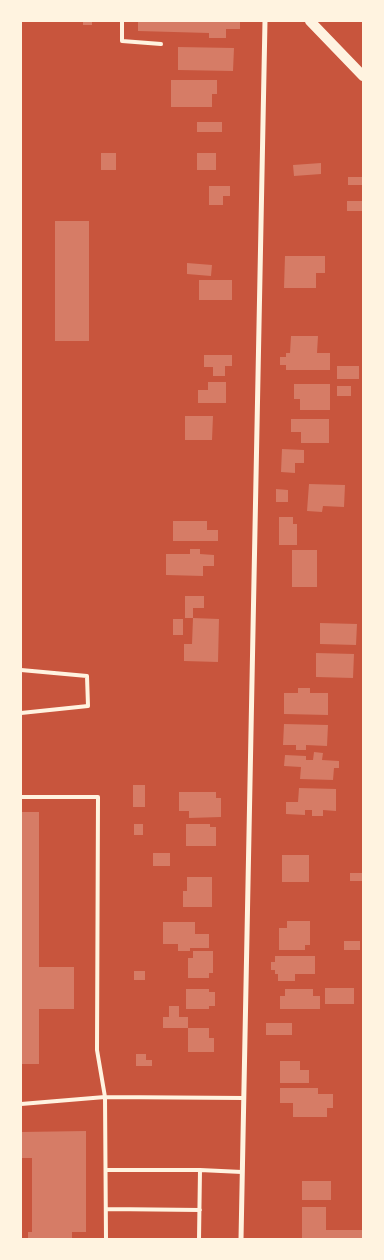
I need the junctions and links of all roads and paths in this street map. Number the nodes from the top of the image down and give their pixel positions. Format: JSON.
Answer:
{"nodes":[{"id":1,"x":122,"y":21,"type":"edge"},
{"id":2,"x":265,"y":21,"type":"edge"},
{"id":3,"x":310,"y":21,"type":"edge"},
{"id":4,"x":161,"y":44,"type":"dead end"},
{"id":5,"x":363,"y":76,"type":"edge"},
{"id":6,"x":21,"y":670,"type":"edge"},
{"id":7,"x":21,"y":713,"type":"edge"},
{"id":8,"x":21,"y":797,"type":"edge"},
{"id":9,"x":105,"y":1097,"type":"junction"},
{"id":10,"x":244,"y":1098,"type":"junction"},
{"id":11,"x":21,"y":1104,"type":"edge"},
{"id":12,"x":106,"y":1170,"type":"junction"},
{"id":13,"x":200,"y":1170,"type":"junction"},
{"id":14,"x":242,"y":1172,"type":"junction"},
{"id":15,"x":107,"y":1209,"type":"junction"},
{"id":16,"x":200,"y":1210,"type":"junction"},
{"id":17,"x":106,"y":1239,"type":"edge"},
{"id":18,"x":200,"y":1239,"type":"edge"},
{"id":19,"x":241,"y":1239,"type":"edge"}],
"edges":[{"from":1,"to":4,"type":"lane"},
{"from":2,"to":10,"type":"street"},
{"from":3,"to":5,"type":"main road"},
{"from":6,"to":7,"type":"lane"},
{"from":8,"to":9,"type":"lane"},
{"from":9,"to":10,"type":"lane"},
{"from":9,"to":11,"type":"lane"},
{"from":9,"to":12,"type":"lane"},
{"from":10,"to":14,"type":"street"},
{"from":12,"to":13,"type":"lane"},
{"from":12,"to":15,"type":"lane"},
{"from":13,"to":14,"type":"lane"},
{"from":13,"to":16,"type":"lane"},
{"from":14,"to":19,"type":"street"},
{"from":15,"to":16,"type":"lane"},
{"from":15,"to":17,"type":"lane"},
{"from":16,"to":18,"type":"lane"}]}
